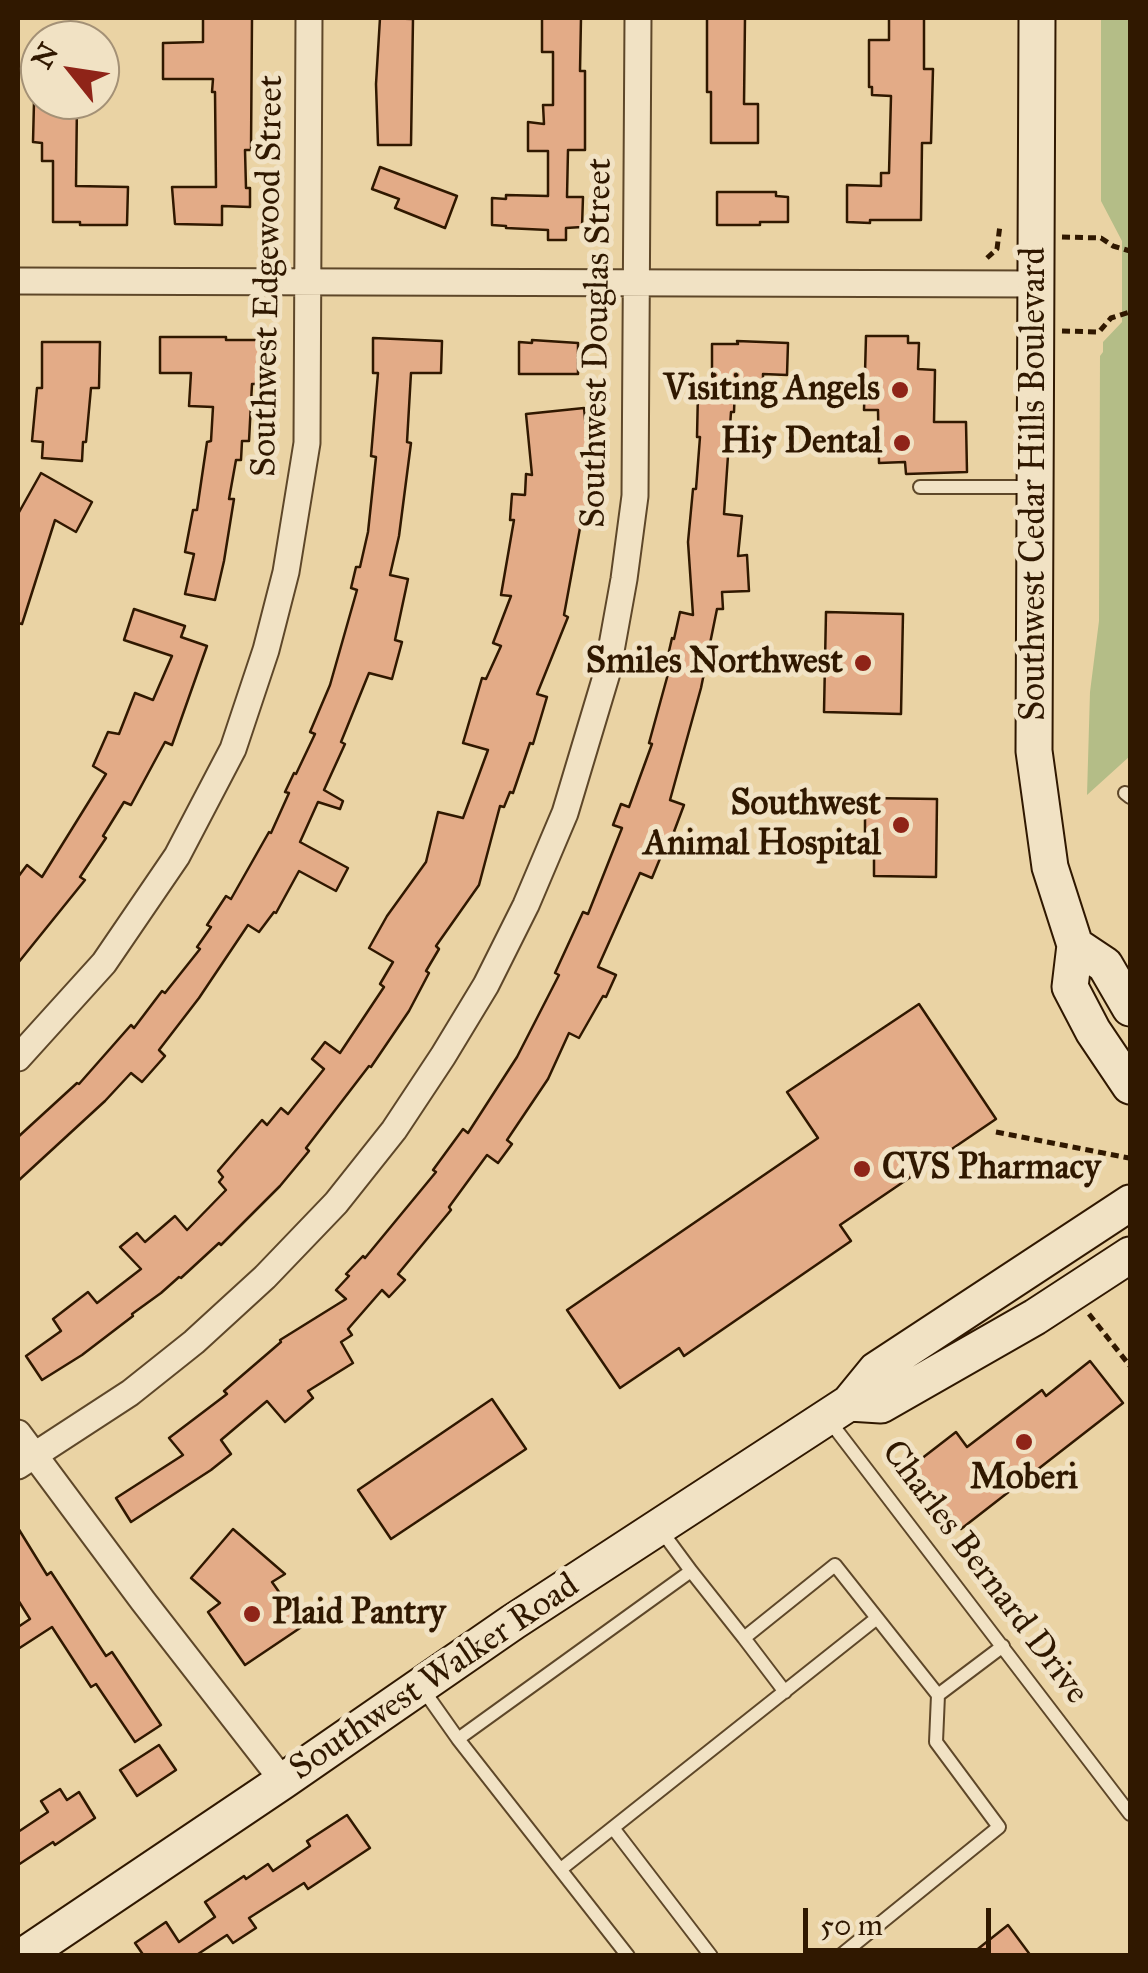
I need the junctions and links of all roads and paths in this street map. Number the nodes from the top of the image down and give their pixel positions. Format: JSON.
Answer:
{"nodes":[{"id":1,"x":309,"y":18,"type":"edge"},
{"id":2,"x":638,"y":18,"type":"edge"},
{"id":3,"x":1037,"y":18,"type":"edge"},
{"id":4,"x":1000,"y":225,"type":"dead end"},
{"id":5,"x":1102,"y":238,"type":"dead end"},
{"id":6,"x":1130,"y":251,"type":"edge"},
{"id":7,"x":986,"y":258,"type":"dead end"},
{"id":8,"x":18,"y":281,"type":"edge"},
{"id":9,"x":308,"y":281,"type":"junction"},
{"id":10,"x":637,"y":284,"type":"junction"},
{"id":11,"x":1038,"y":284,"type":"junction"},
{"id":12,"x":1130,"y":312,"type":"edge"},
{"id":13,"x":1099,"y":332,"type":"dead end"},
{"id":14,"x":1036,"y":487,"type":"junction"},
{"id":15,"x":920,"y":488,"type":"dead end"},
{"id":16,"x":1075,"y":945,"type":"junction"},
{"id":17,"x":1130,"y":1008,"type":"edge"},
{"id":18,"x":18,"y":1058,"type":"edge"},
{"id":19,"x":1130,"y":1086,"type":"edge"},
{"id":20,"x":996,"y":1132,"type":"dead end"},
{"id":21,"x":1129,"y":1158,"type":"edge"},
{"id":22,"x":1130,"y":1203,"type":"edge"},
{"id":23,"x":1130,"y":1255,"type":"edge"},
{"id":24,"x":1087,"y":1312,"type":"dead end"},
{"id":25,"x":1130,"y":1366,"type":"edge"},
{"id":26,"x":838,"y":1410,"type":"junction"},
{"id":27,"x":18,"y":1433,"type":"edge"},
{"id":28,"x":26,"y":1460,"type":"edge"},
{"id":29,"x":658,"y":1527,"type":"junction"},
{"id":30,"x":691,"y":1571,"type":"junction"},
{"id":31,"x":877,"y":1618,"type":"junction"},
{"id":32,"x":744,"y":1638,"type":"junction"},
{"id":33,"x":1003,"y":1646,"type":"junction"},
{"id":34,"x":420,"y":1686,"type":"junction"},
{"id":35,"x":785,"y":1692,"type":"junction"},
{"id":36,"x":938,"y":1696,"type":"junction"},
{"id":37,"x":458,"y":1739,"type":"junction"},
{"id":38,"x":284,"y":1781,"type":"junction"},
{"id":39,"x":1130,"y":1814,"type":"edge"},
{"id":40,"x":613,"y":1828,"type":"junction"},
{"id":41,"x":561,"y":1869,"type":"junction"},
{"id":42,"x":60,"y":1945,"type":"edge"},
{"id":43,"x":23,"y":1956,"type":"edge"},
{"id":44,"x":628,"y":1956,"type":"edge"},
{"id":45,"x":710,"y":1956,"type":"edge"},
{"id":46,"x":840,"y":1956,"type":"edge"}],
"edges":[{"from":1,"to":9,"type":"street","name":"Southwest Edgewood Street"},
{"from":2,"to":10,"type":"street","name":"Southwest Douglas Street"},
{"from":3,"to":11,"type":"main road","name":"Southwest Cedar Hills Boulevard"},
{"from":4,"to":7,"type":"path"},
{"from":5,"to":6,"type":"path"},
{"from":8,"to":9,"type":"street"},
{"from":9,"to":10,"type":"street"},
{"from":9,"to":18,"type":"street","name":"Southwest Edgewood Street"},
{"from":10,"to":11,"type":"street"},
{"from":10,"to":28,"type":"street","name":"Southwest Douglas Street"},
{"from":11,"to":14,"type":"main road","name":"Southwest Cedar Hills Boulevard"},
{"from":12,"to":13,"type":"path"},
{"from":14,"to":15,"type":"lane"},
{"from":14,"to":16,"type":"main road","name":"Southwest Cedar Hills Boulevard"},
{"from":16,"to":17,"type":"main road"},
{"from":16,"to":19,"type":"main road","name":"Southwest Cedar Hills Boulevard"},
{"from":20,"to":21,"type":"path"},
{"from":22,"to":26,"type":"main road","name":"Southwest Walker Road"},
{"from":23,"to":26,"type":"main road","name":"Southwest Walker Road"},
{"from":24,"to":25,"type":"path"},
{"from":26,"to":29,"type":"main road","name":"Southwest Walker Road"},
{"from":26,"to":33,"type":"lane","name":"Charles Bernard Drive"},
{"from":27,"to":28,"type":"street"},
{"from":28,"to":38,"type":"street"},
{"from":29,"to":30,"type":"lane"},
{"from":29,"to":34,"type":"main road","name":"Southwest Walker Road"},
{"from":30,"to":32,"type":"lane"},
{"from":30,"to":37,"type":"lane"},
{"from":31,"to":32,"type":"lane"},
{"from":31,"to":35,"type":"lane"},
{"from":31,"to":36,"type":"lane"},
{"from":32,"to":35,"type":"lane"},
{"from":33,"to":36,"type":"lane"},
{"from":33,"to":39,"type":"lane","name":"Charles Bernard Drive"},
{"from":34,"to":37,"type":"lane"},
{"from":34,"to":38,"type":"main road","name":"Southwest Walker Road"},
{"from":35,"to":40,"type":"lane"},
{"from":36,"to":46,"type":"lane"},
{"from":37,"to":41,"type":"lane"},
{"from":38,"to":42,"type":"main road","name":"Southwest Walker Road"},
{"from":40,"to":41,"type":"lane"},
{"from":40,"to":45,"type":"lane"},
{"from":41,"to":44,"type":"lane"},
{"from":42,"to":43,"type":"main road","name":"Southwest Walker Road"}]}
